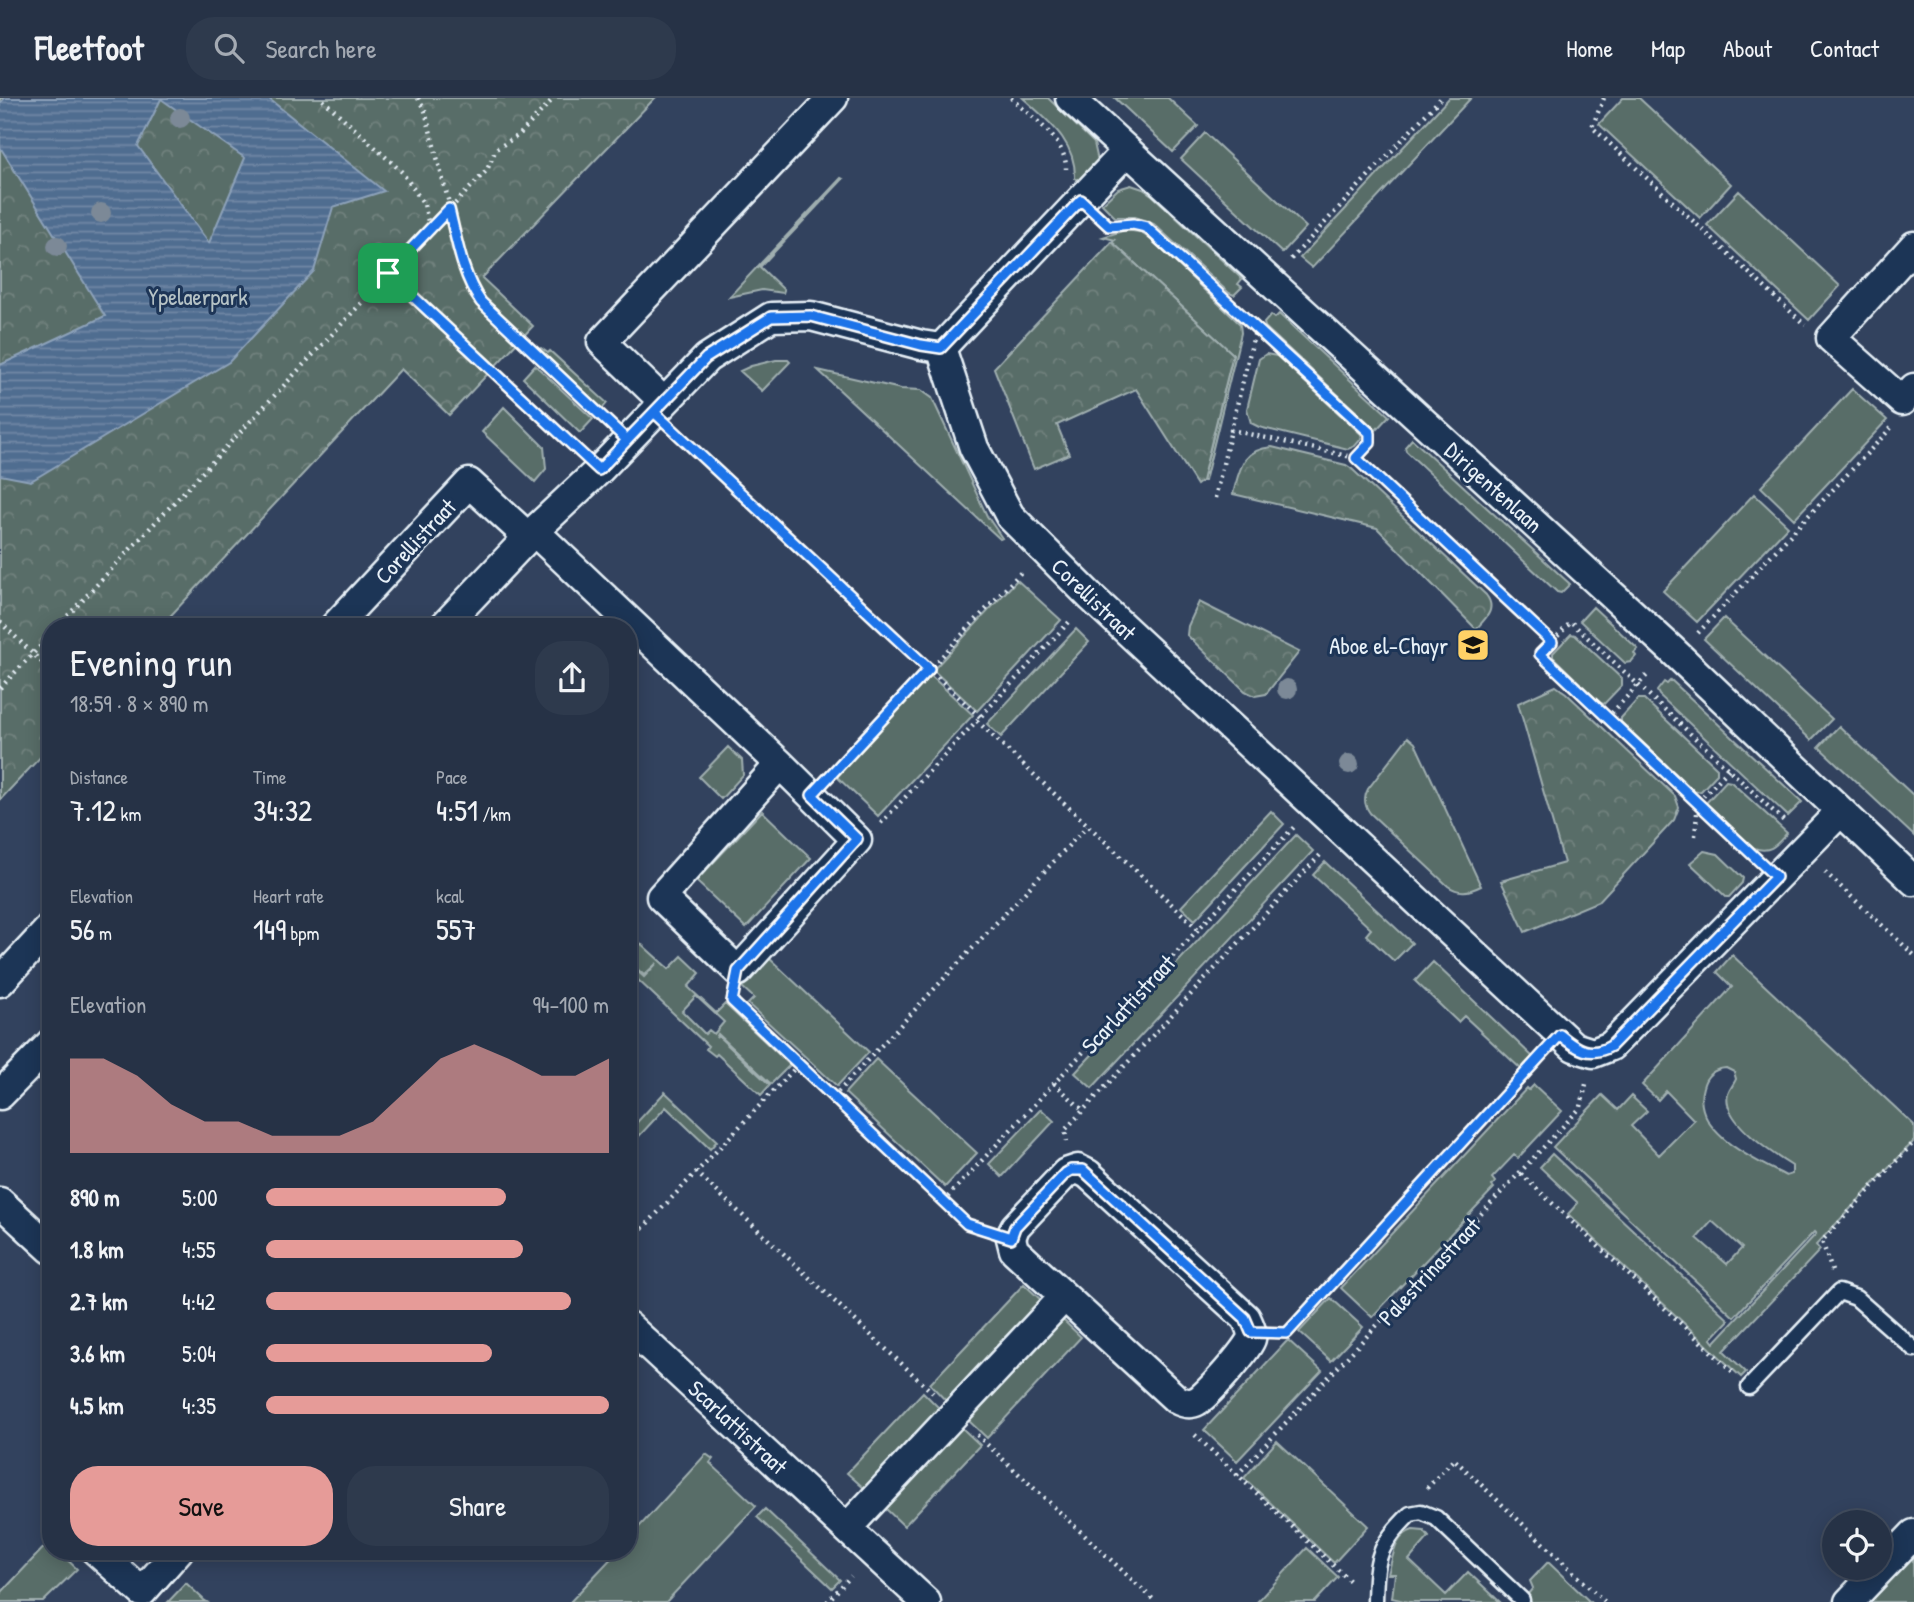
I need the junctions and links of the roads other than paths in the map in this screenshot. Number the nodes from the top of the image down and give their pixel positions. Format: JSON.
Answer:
{"nodes":[{"id":1,"x":834,"y":98,"type":"edge"},
{"id":2,"x":1070,"y":98,"type":"edge"},
{"id":3,"x":1126,"y":152,"type":"junction"},
{"id":4,"x":1914,"y":246,"type":"edge"},
{"id":5,"x":941,"y":348,"type":"junction"},
{"id":6,"x":1908,"y":394,"type":"edge"},
{"id":7,"x":659,"y":407,"type":"junction"},
{"id":8,"x":531,"y":534,"type":"junction"},
{"id":9,"x":342,"y":618,"type":"edge"},
{"id":10,"x":452,"y":618,"type":"edge"},
{"id":11,"x":622,"y":618,"type":"edge"},
{"id":12,"x":637,"y":632,"type":"edge"},
{"id":13,"x":780,"y":764,"type":"junction"},
{"id":14,"x":1840,"y":812,"type":"junction"},
{"id":15,"x":1914,"y":881,"type":"edge"},
{"id":16,"x":42,"y":937,"type":"edge"},
{"id":17,"x":0,"y":982,"type":"edge"},
{"id":18,"x":42,"y":1052,"type":"edge"},
{"id":19,"x":0,"y":1096,"type":"edge"},
{"id":20,"x":0,"y":1202,"type":"edge"},
{"id":21,"x":42,"y":1241,"type":"edge"},
{"id":22,"x":1064,"y":1297,"type":"junction"},
{"id":23,"x":637,"y":1334,"type":"edge"},
{"id":24,"x":1914,"y":1349,"type":"edge"},
{"id":25,"x":1749,"y":1387,"type":"road end"},
{"id":26,"x":847,"y":1528,"type":"junction"},
{"id":27,"x":1914,"y":1534,"type":"edge"},
{"id":28,"x":106,"y":1560,"type":"edge"},
{"id":29,"x":170,"y":1560,"type":"edge"},
{"id":30,"x":1522,"y":1600,"type":"dead end"},
{"id":31,"x":926,"y":1602,"type":"edge"},
{"id":32,"x":1375,"y":1602,"type":"edge"},
{"id":33,"x":1849,"y":1602,"type":"edge"}],
"edges":[{"from":1,"to":7,"type":"street"},
{"from":2,"to":3,"type":"street","name":"Dirigentenlaan"},
{"from":3,"to":5,"type":"street"},
{"from":3,"to":14,"type":"street","name":"Dirigentenlaan"},
{"from":4,"to":6,"type":"street"},
{"from":5,"to":7,"type":"street"},
{"from":5,"to":14,"type":"street","name":"Corellistraat"},
{"from":7,"to":8,"type":"street"},
{"from":8,"to":9,"type":"street","name":"Corellistraat"},
{"from":8,"to":10,"type":"street"},
{"from":8,"to":11,"type":"street","name":"Corellistraat"},
{"from":12,"to":13,"type":"street","name":"Corellistraat"},
{"from":13,"to":13,"type":"street","name":"Corellistraat"},
{"from":14,"to":15,"type":"street","name":"Dirigentenlaan"},
{"from":16,"to":17,"type":"street"},
{"from":18,"to":19,"type":"street"},
{"from":20,"to":21,"type":"street"},
{"from":22,"to":22,"type":"street"},
{"from":22,"to":26,"type":"street"},
{"from":23,"to":26,"type":"street","name":"Scarlattistraat"},
{"from":24,"to":25,"type":"lane"},
{"from":26,"to":31,"type":"street","name":"Scarlattistraat"},
{"from":27,"to":33,"type":"street"},
{"from":28,"to":29,"type":"street"},
{"from":30,"to":32,"type":"lane"}]}
